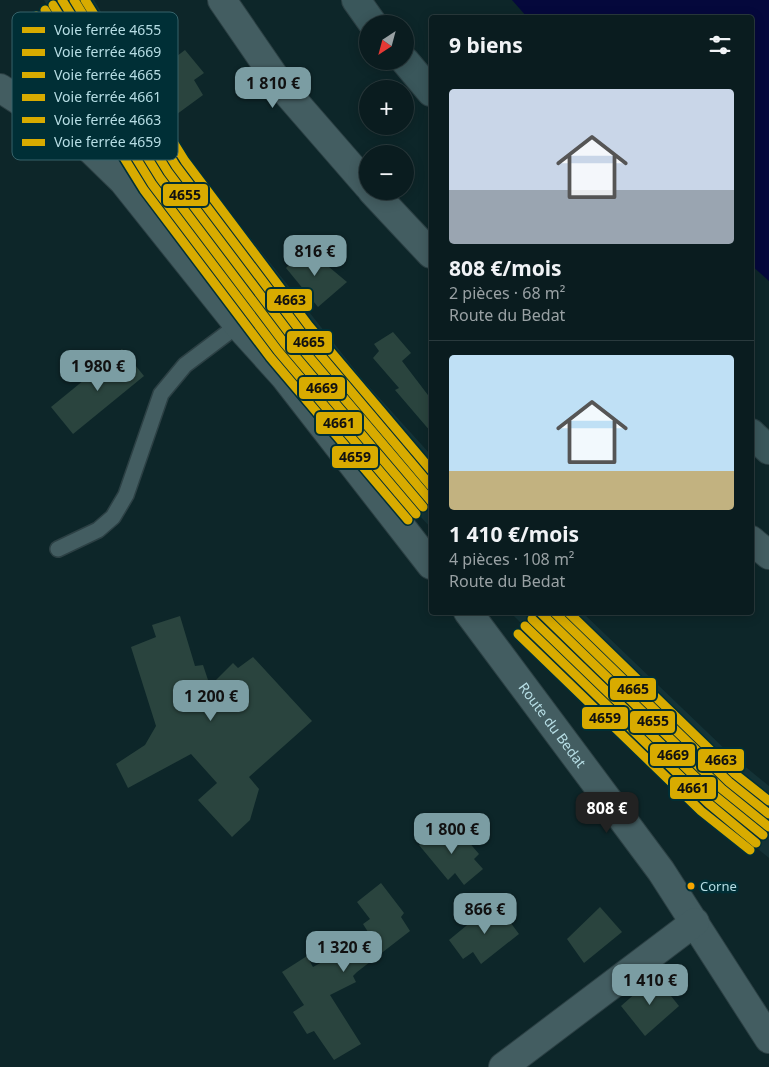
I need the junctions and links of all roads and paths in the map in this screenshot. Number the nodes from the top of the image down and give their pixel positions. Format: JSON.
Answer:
{"nodes":[{"id":1,"x":222,"y":0,"type":"edge"},
{"id":2,"x":356,"y":0,"type":"edge"},
{"id":3,"x":367,"y":15,"type":"edge"},
{"id":4,"x":413,"y":70,"type":"edge"},
{"id":5,"x":0,"y":88,"type":"edge"},
{"id":6,"x":429,"y":90,"type":"edge"},
{"id":7,"x":12,"y":96,"type":"edge"},
{"id":8,"x":101,"y":160,"type":"edge"},
{"id":9,"x":359,"y":176,"type":"edge"},
{"id":10,"x":380,"y":200,"type":"edge"},
{"id":11,"x":429,"y":252,"type":"edge"},
{"id":12,"x":238,"y":325,"type":"junction"},
{"id":13,"x":754,"y":436,"type":"edge"},
{"id":14,"x":769,"y":450,"type":"edge"},
{"id":15,"x":754,"y":542,"type":"edge"},
{"id":16,"x":58,"y":549,"type":"dead end"},
{"id":17,"x":769,"y":555,"type":"edge"},
{"id":18,"x":429,"y":562,"type":"edge"},
{"id":19,"x":470,"y":615,"type":"edge"},
{"id":20,"x":695,"y":922,"type":"junction"},
{"id":21,"x":769,"y":1039,"type":"edge"},
{"id":22,"x":503,"y":1067,"type":"edge"}],
"edges":[{"from":1,"to":9,"type":"street"},
{"from":2,"to":3,"type":"main road"},
{"from":4,"to":6,"type":"main road"},
{"from":5,"to":7,"type":"street"},
{"from":8,"to":12,"type":"street"},
{"from":10,"to":11,"type":"street"},
{"from":12,"to":16,"type":"lane"},
{"from":12,"to":18,"type":"street"},
{"from":13,"to":14,"type":"main road"},
{"from":15,"to":17,"type":"street"},
{"from":19,"to":20,"type":"street","name":"Route du Bedat"},
{"from":20,"to":21,"type":"street","name":"Route du Bedat"},
{"from":20,"to":22,"type":"street"}]}
